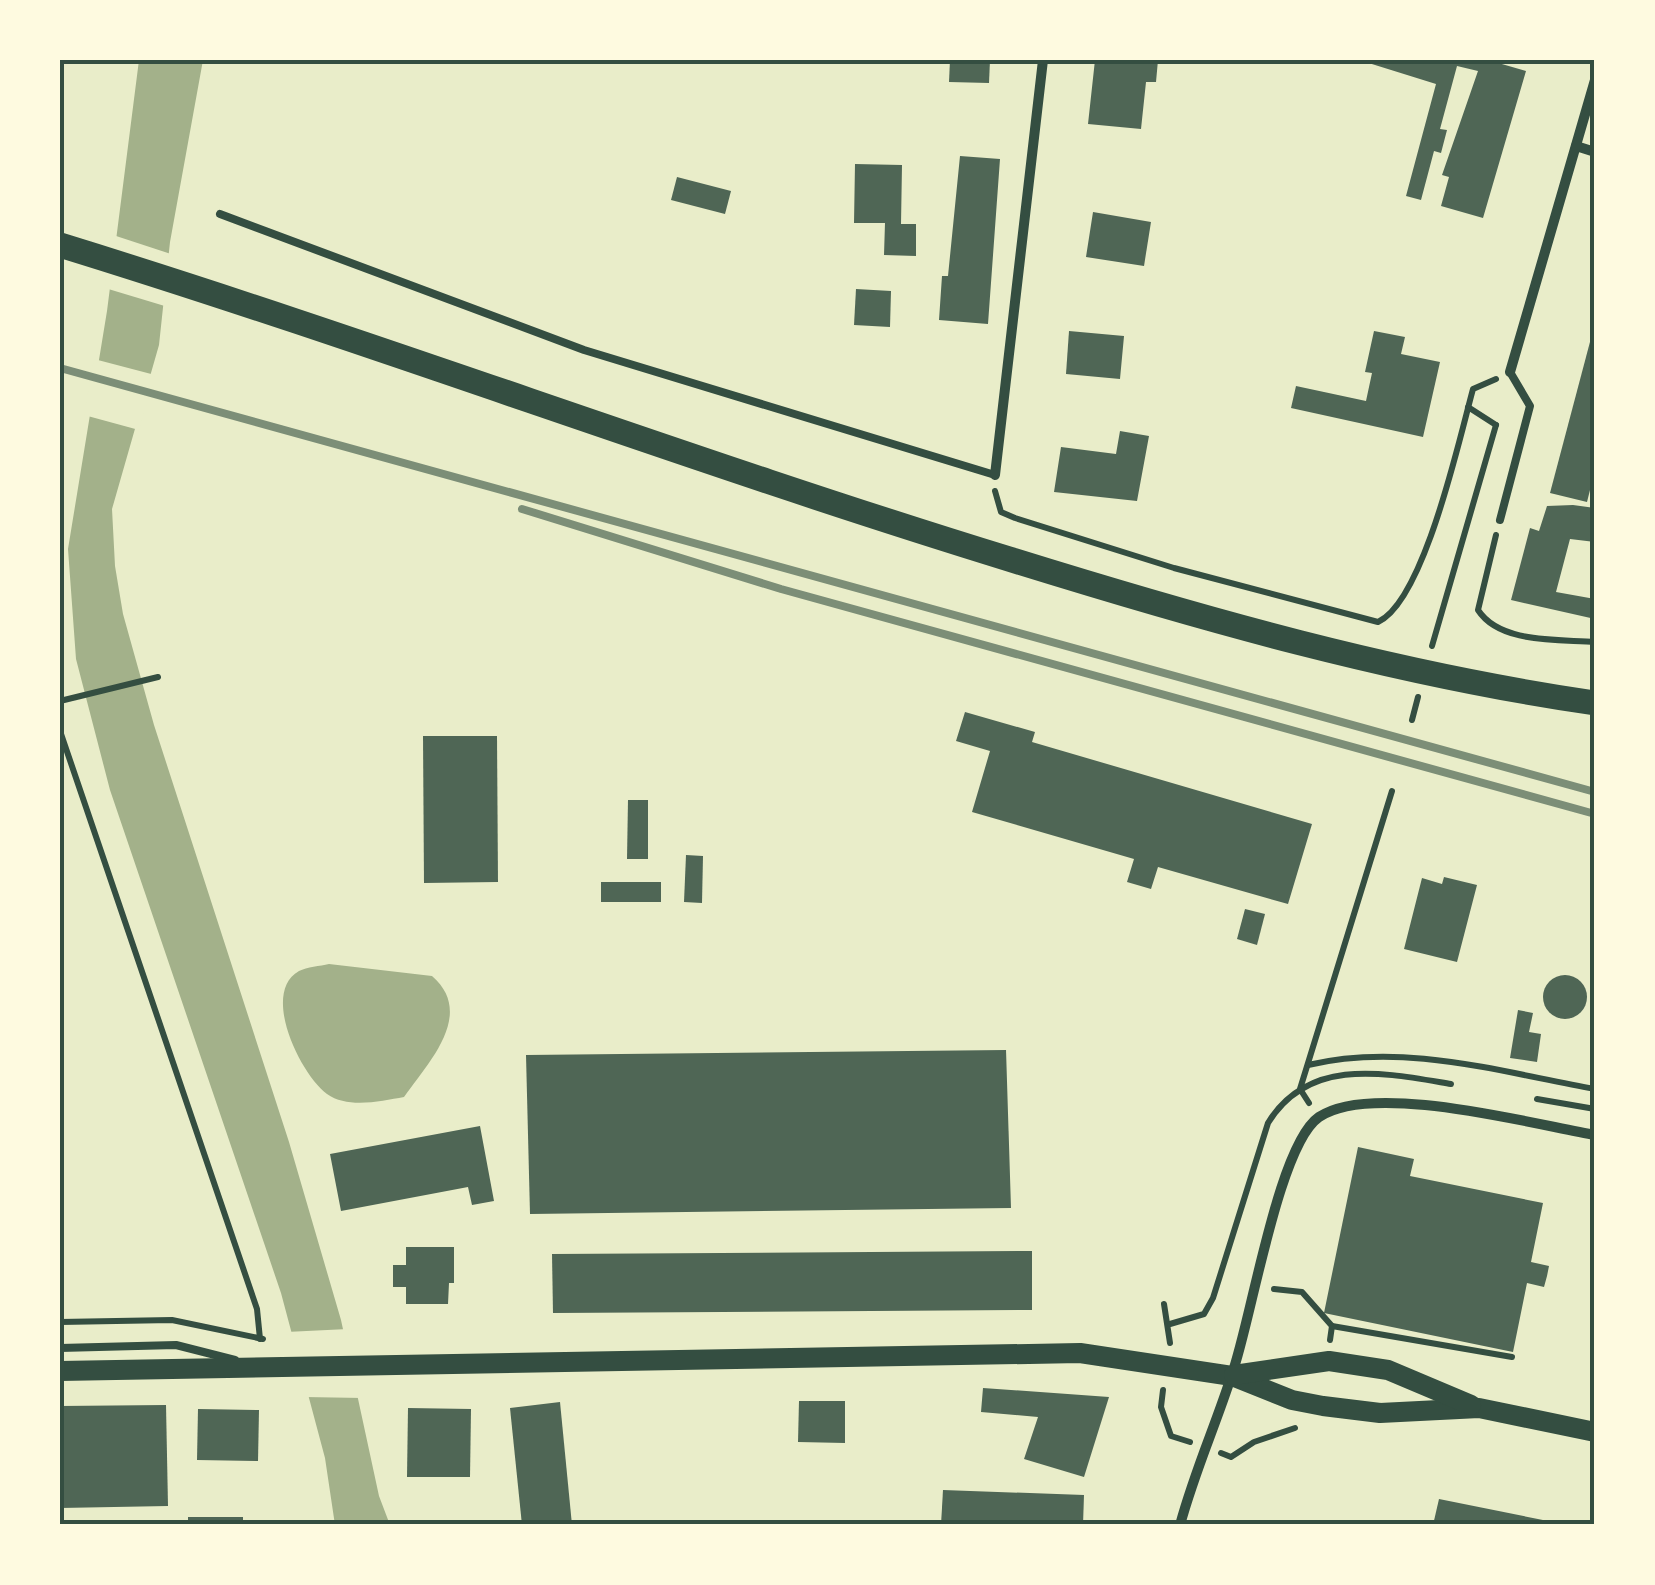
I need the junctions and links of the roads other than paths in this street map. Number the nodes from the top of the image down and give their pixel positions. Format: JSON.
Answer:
{"nodes":[{"id":1,"x":1043,"y":60,"type":"edge"},
{"id":2,"x":1595,"y":80,"type":"edge"},
{"id":3,"x":1576,"y":146,"type":"junction"},
{"id":4,"x":1595,"y":152,"type":"edge"},
{"id":5,"x":220,"y":214,"type":"dead end"},
{"id":6,"x":60,"y":245,"type":"edge"},
{"id":7,"x":1510,"y":372,"type":"joint"},
{"id":8,"x":996,"y":474,"type":"joint"},
{"id":9,"x":1500,"y":520,"type":"road end"},
{"id":10,"x":1595,"y":703,"type":"edge"},
{"id":11,"x":1595,"y":1135,"type":"edge"},
{"id":12,"x":60,"y":1348,"type":"edge"},
{"id":13,"x":263,"y":1367,"type":"junction"},
{"id":14,"x":60,"y":1371,"type":"edge"},
{"id":15,"x":1232,"y":1376,"type":"junction"},
{"id":16,"x":1479,"y":1408,"type":"junction"},
{"id":17,"x":1595,"y":1432,"type":"edge"},
{"id":18,"x":1180,"y":1525,"type":"edge"}],
"edges":[{"from":1,"to":8,"type":"street"},
{"from":2,"to":3,"type":"street"},
{"from":3,"to":4,"type":"street"},
{"from":3,"to":7,"type":"street"},
{"from":5,"to":8,"type":"lane"},
{"from":6,"to":10,"type":"main road"},
{"from":7,"to":9,"type":"lane"},
{"from":11,"to":15,"type":"street"},
{"from":12,"to":13,"type":"lane"},
{"from":13,"to":14,"type":"main road"},
{"from":13,"to":15,"type":"main road"},
{"from":15,"to":16,"type":"main road"},
{"from":15,"to":16,"type":"main road"},
{"from":15,"to":18,"type":"street"},
{"from":16,"to":17,"type":"main road"}]}
